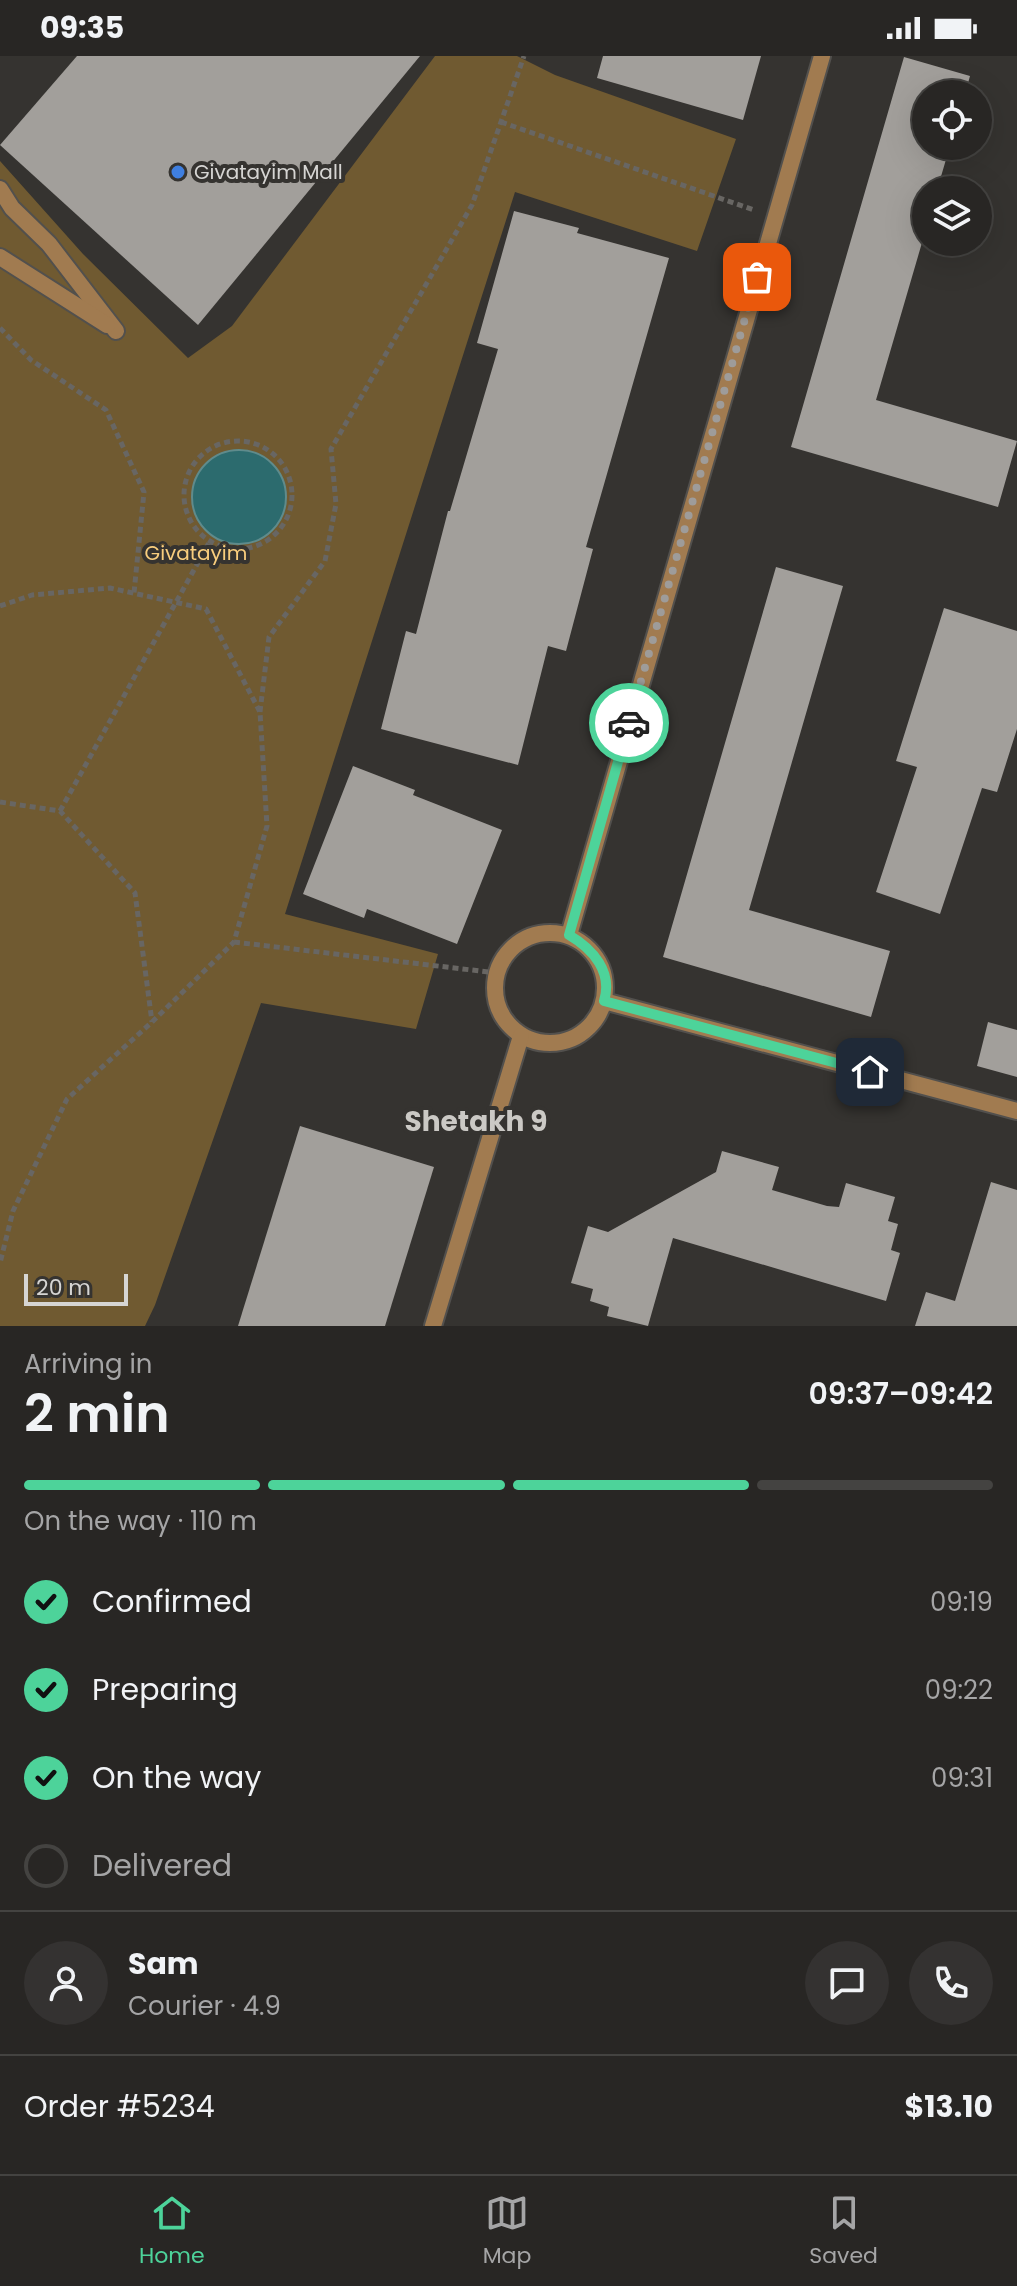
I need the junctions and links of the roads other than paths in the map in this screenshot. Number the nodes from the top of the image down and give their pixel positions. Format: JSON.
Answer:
{"nodes":[{"id":1,"x":822,"y":56,"type":"edge"},
{"id":2,"x":0,"y":189,"type":"edge"},
{"id":3,"x":0,"y":257,"type":"edge"},
{"id":4,"x":569,"y":935,"type":"junction"},
{"id":5,"x":604,"y":1001,"type":"junction"},
{"id":6,"x":521,"y":1036,"type":"junction"},
{"id":7,"x":1017,"y":1111,"type":"edge"},
{"id":8,"x":433,"y":1326,"type":"edge"}],
"edges":[{"from":1,"to":4,"type":"street"},
{"from":2,"to":3,"type":"street"},
{"from":4,"to":5,"type":"street"},
{"from":4,"to":6,"type":"street"},
{"from":5,"to":6,"type":"street"},
{"from":5,"to":7,"type":"street"},
{"from":6,"to":8,"type":"street"}]}
